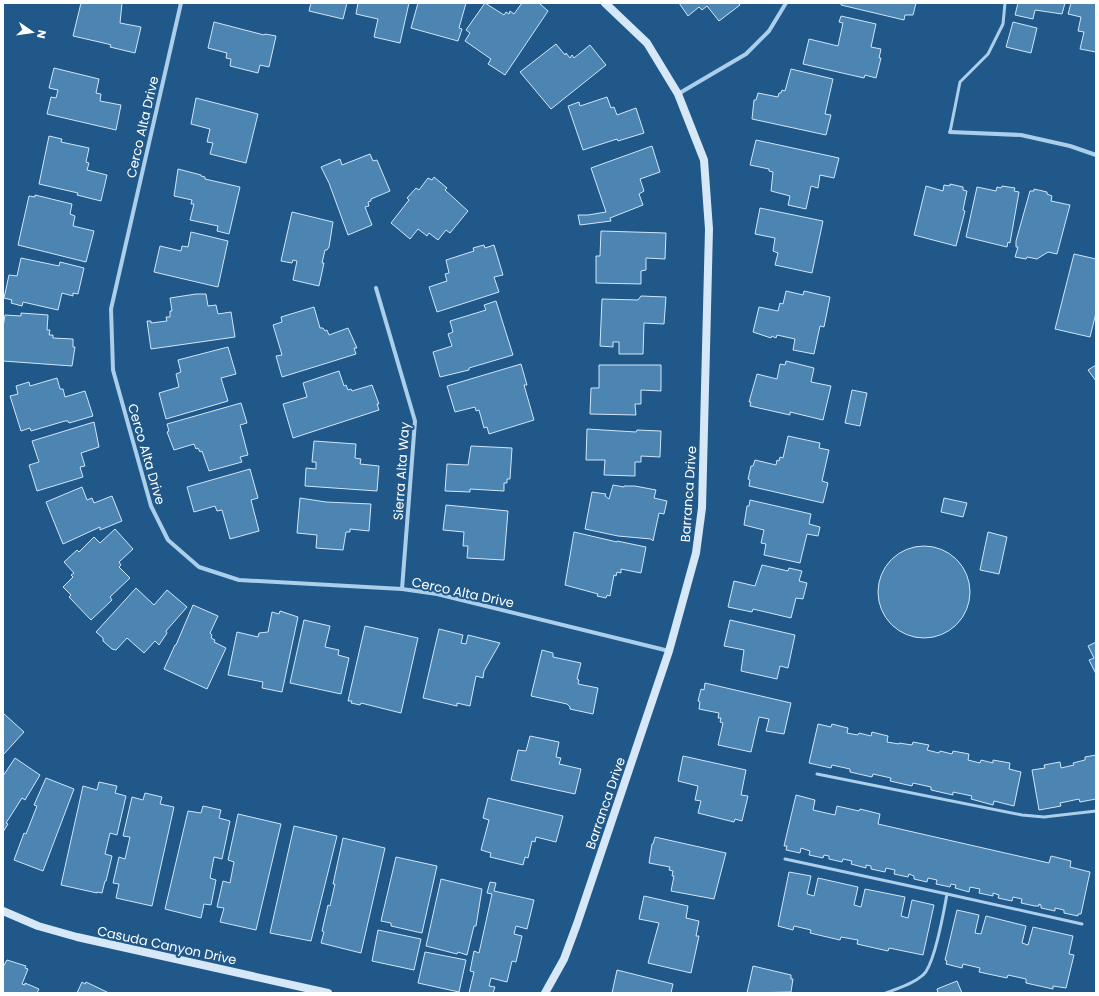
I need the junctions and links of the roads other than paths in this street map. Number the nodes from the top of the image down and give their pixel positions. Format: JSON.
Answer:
{"nodes":[{"id":1,"x":181,"y":3,"type":"edge"},
{"id":2,"x":605,"y":3,"type":"edge"},
{"id":3,"x":786,"y":3,"type":"edge"},
{"id":4,"x":1005,"y":3,"type":"edge"},
{"id":5,"x":678,"y":94,"type":"junction"},
{"id":6,"x":950,"y":132,"type":"joint"},
{"id":7,"x":1096,"y":155,"type":"edge"},
{"id":8,"x":376,"y":288,"type":"dead end"},
{"id":9,"x":402,"y":589,"type":"junction"},
{"id":10,"x":669,"y":651,"type":"junction"},
{"id":11,"x":817,"y":774,"type":"dead end"},
{"id":12,"x":1096,"y":811,"type":"edge"},
{"id":13,"x":785,"y":858,"type":"dead end"},
{"id":14,"x":947,"y":894,"type":"junction"},
{"id":15,"x":3,"y":911,"type":"edge"},
{"id":16,"x":1082,"y":924,"type":"dead end"},
{"id":17,"x":328,"y":993,"type":"edge"},
{"id":18,"x":545,"y":993,"type":"edge"},
{"id":19,"x":886,"y":993,"type":"edge"}],
"edges":[{"from":1,"to":9,"type":"street","name":"Cerco Alta Drive"},
{"from":2,"to":5,"type":"street","name":"Barranca Drive"},
{"from":3,"to":5,"type":"street"},
{"from":4,"to":6,"type":"lane"},
{"from":5,"to":10,"type":"street","name":"Barranca Drive"},
{"from":6,"to":7,"type":"street"},
{"from":8,"to":9,"type":"street","name":"Sierra Alta Way"},
{"from":9,"to":10,"type":"street","name":"Cerco Alta Drive"},
{"from":10,"to":18,"type":"street","name":"Barranca Drive"},
{"from":11,"to":12,"type":"lane"},
{"from":13,"to":14,"type":"lane"},
{"from":14,"to":16,"type":"lane"},
{"from":14,"to":19,"type":"lane"},
{"from":15,"to":17,"type":"street","name":"Casuda Canyon Drive"}]}
